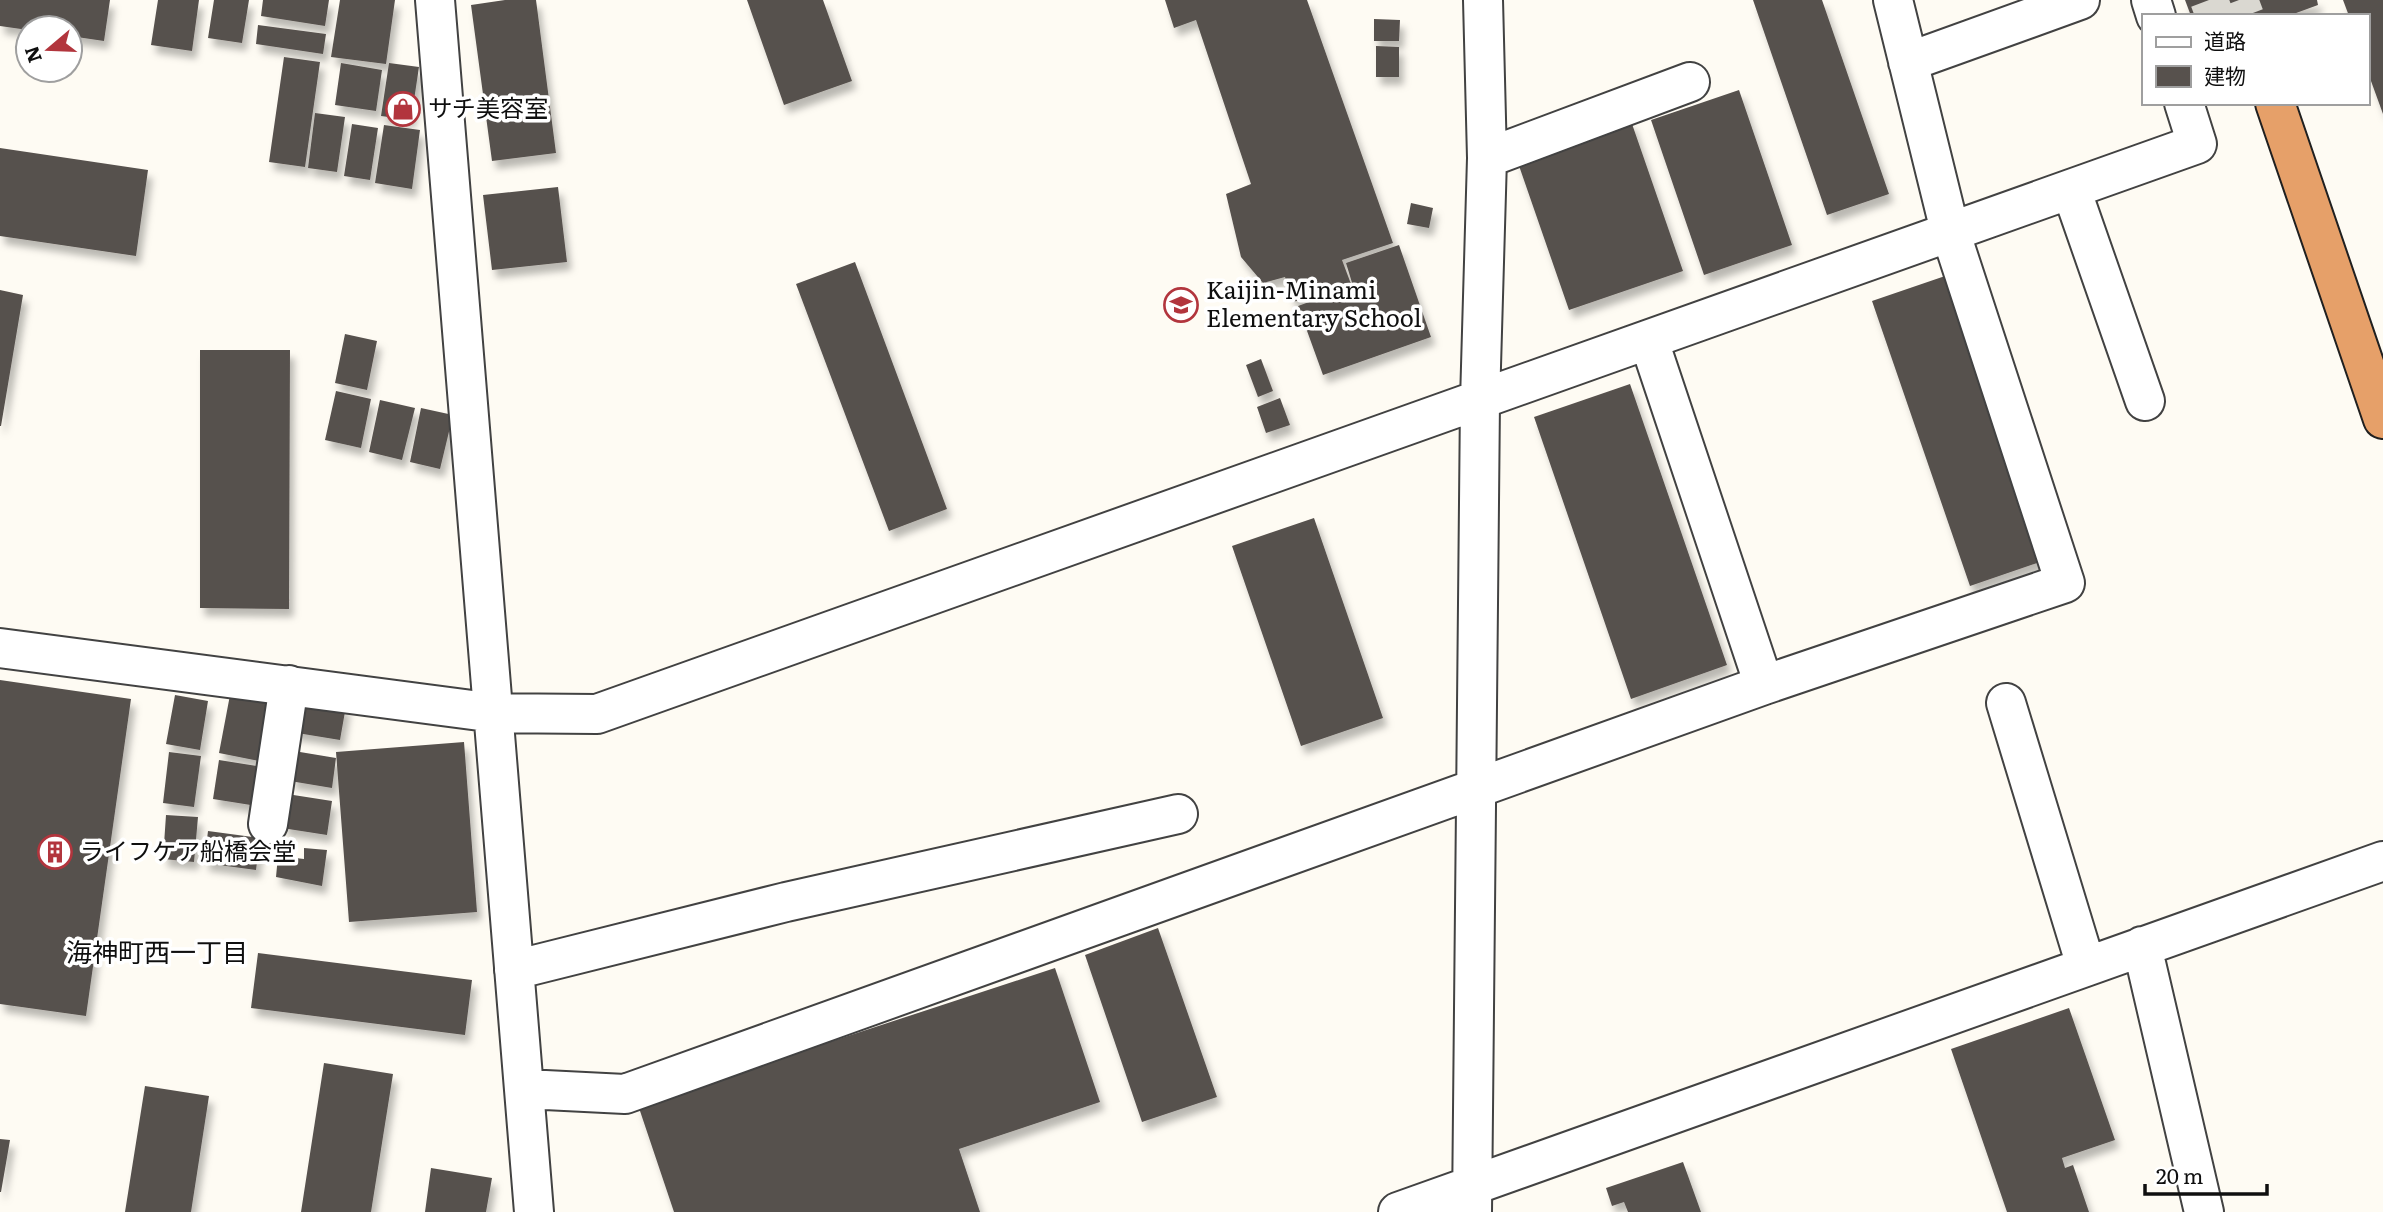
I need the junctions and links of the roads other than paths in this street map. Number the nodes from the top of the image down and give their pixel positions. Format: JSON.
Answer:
{"nodes":[{"id":1,"x":435,"y":0,"type":"edge"},
{"id":2,"x":1483,"y":0,"type":"edge"},
{"id":3,"x":1893,"y":0,"type":"edge"},
{"id":4,"x":2080,"y":0,"type":"edge"},
{"id":5,"x":1908,"y":62,"type":"junction"},
{"id":6,"x":1690,"y":82,"type":"dead end"},
{"id":7,"x":2185,"y":105,"type":"edge"},
{"id":8,"x":2249,"y":105,"type":"edge"},
{"id":9,"x":2276,"y":105,"type":"edge"},
{"id":10,"x":1487,"y":158,"type":"junction"},
{"id":11,"x":2071,"y":189,"type":"junction"},
{"id":12,"x":1950,"y":231,"type":"junction"},
{"id":13,"x":1649,"y":341,"type":"junction"},
{"id":14,"x":1480,"y":401,"type":"junction"},
{"id":15,"x":2145,"y":401,"type":"dead end"},
{"id":16,"x":2380,"y":411,"type":"edge"},
{"id":17,"x":0,"y":648,"type":"edge"},
{"id":18,"x":289,"y":685,"type":"junction"},
{"id":19,"x":1765,"y":685,"type":"junction"},
{"id":20,"x":2006,"y":703,"type":"dead end"},
{"id":21,"x":495,"y":713,"type":"junction"},
{"id":22,"x":1477,"y":789,"type":"junction"},
{"id":23,"x":1178,"y":814,"type":"dead end"},
{"id":24,"x":268,"y":824,"type":"dead end"},
{"id":25,"x":2383,"y":861,"type":"edge"},
{"id":26,"x":2142,"y":946,"type":"junction"},
{"id":27,"x":2086,"y":966,"type":"junction"},
{"id":28,"x":514,"y":970,"type":"junction"},
{"id":29,"x":525,"y":1089,"type":"junction"},
{"id":30,"x":1472,"y":1199,"type":"edge"},
{"id":31,"x":534,"y":1212,"type":"edge"},
{"id":32,"x":1398,"y":1212,"type":"edge"},
{"id":33,"x":2204,"y":1212,"type":"edge"}],
"edges":[{"from":1,"to":21,"type":"street"},
{"from":2,"to":10,"type":"street"},
{"from":3,"to":5,"type":"street"},
{"from":4,"to":5,"type":"street"},
{"from":5,"to":12,"type":"street"},
{"from":6,"to":10,"type":"street"},
{"from":7,"to":11,"type":"street"},
{"from":8,"to":16,"type":"highway"},
{"from":9,"to":16,"type":"highway"},
{"from":10,"to":14,"type":"street"},
{"from":11,"to":12,"type":"street"},
{"from":11,"to":15,"type":"street"},
{"from":12,"to":13,"type":"street"},
{"from":12,"to":19,"type":"street"},
{"from":13,"to":14,"type":"street"},
{"from":13,"to":19,"type":"street"},
{"from":14,"to":21,"type":"street"},
{"from":14,"to":22,"type":"street"},
{"from":17,"to":18,"type":"street"},
{"from":18,"to":21,"type":"street"},
{"from":18,"to":24,"type":"street"},
{"from":19,"to":22,"type":"street"},
{"from":20,"to":27,"type":"street"},
{"from":21,"to":28,"type":"street"},
{"from":22,"to":29,"type":"street"},
{"from":22,"to":30,"type":"street"},
{"from":23,"to":28,"type":"street"},
{"from":25,"to":26,"type":"street"},
{"from":26,"to":27,"type":"street"},
{"from":26,"to":33,"type":"street"},
{"from":27,"to":30,"type":"street"},
{"from":28,"to":29,"type":"street"},
{"from":29,"to":31,"type":"street"},
{"from":30,"to":32,"type":"street"}]}
